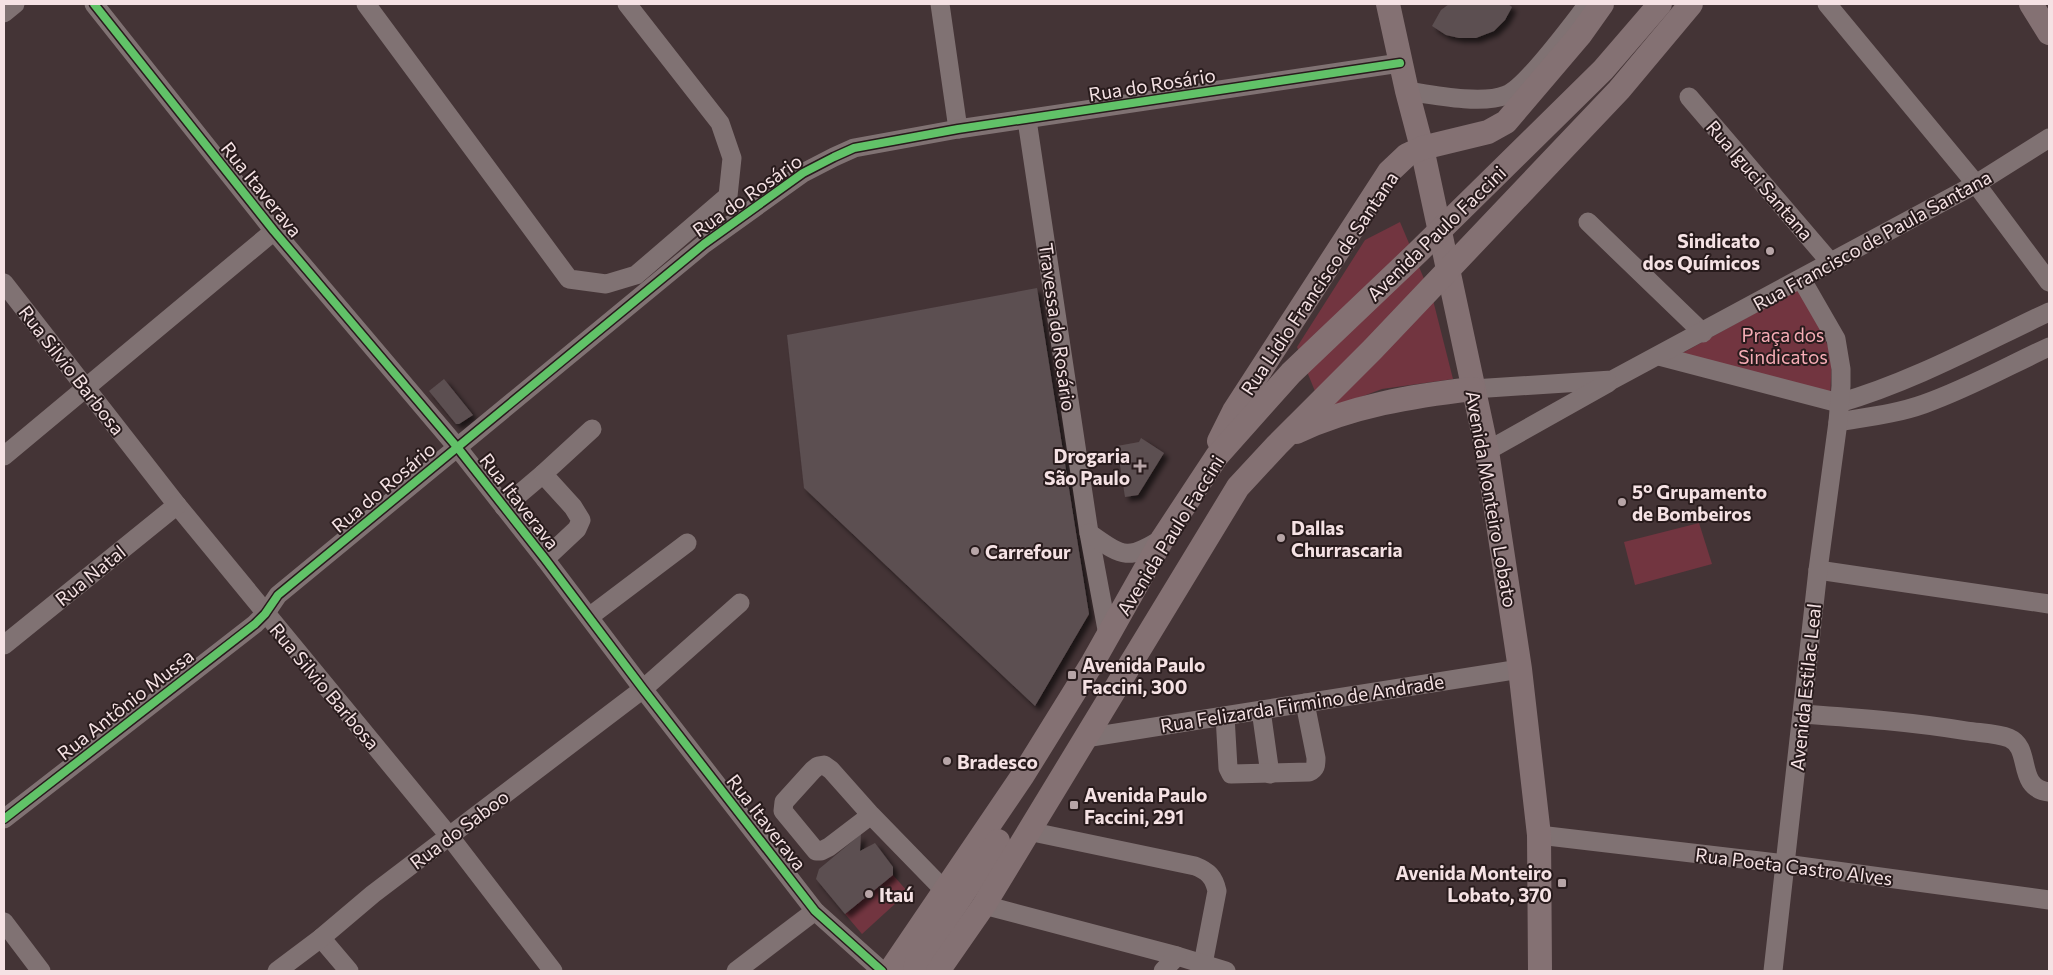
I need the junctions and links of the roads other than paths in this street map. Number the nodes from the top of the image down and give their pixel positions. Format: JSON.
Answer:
{"nodes":[{"id":1,"x":15,"y":4,"type":"edge"},
{"id":2,"x":94,"y":4,"type":"edge"},
{"id":3,"x":366,"y":4,"type":"edge"},
{"id":4,"x":627,"y":4,"type":"edge"},
{"id":5,"x":940,"y":4,"type":"edge"},
{"id":6,"x":1388,"y":4,"type":"edge"},
{"id":7,"x":1588,"y":4,"type":"edge"},
{"id":8,"x":1602,"y":4,"type":"edge"},
{"id":9,"x":1660,"y":4,"type":"edge"},
{"id":10,"x":1691,"y":4,"type":"edge"},
{"id":11,"x":1827,"y":4,"type":"edge"},
{"id":12,"x":2031,"y":4,"type":"edge"},
{"id":13,"x":4,"y":13,"type":"edge"},
{"id":14,"x":2049,"y":33,"type":"edge"},
{"id":15,"x":1400,"y":62,"type":"junction"},
{"id":16,"x":1407,"y":91,"type":"junction"},
{"id":17,"x":1689,"y":97,"type":"dead end"},
{"id":18,"x":1027,"y":120,"type":"junction"},
{"id":19,"x":958,"y":129,"type":"junction"},
{"id":20,"x":2049,"y":138,"type":"edge"},
{"id":21,"x":1422,"y":148,"type":"junction"},
{"id":22,"x":1976,"y":184,"type":"junction"},
{"id":23,"x":1588,"y":222,"type":"dead end"},
{"id":24,"x":1439,"y":230,"type":"junction"},
{"id":25,"x":274,"y":231,"type":"junction"},
{"id":26,"x":1831,"y":263,"type":"junction"},
{"id":27,"x":1448,"y":270,"type":"junction"},
{"id":28,"x":1802,"y":280,"type":"junction"},
{"id":29,"x":2049,"y":282,"type":"edge"},
{"id":30,"x":4,"y":283,"type":"edge"},
{"id":31,"x":2049,"y":312,"type":"edge"},
{"id":32,"x":1703,"y":333,"type":"junction"},
{"id":33,"x":2049,"y":347,"type":"edge"},
{"id":34,"x":1659,"y":356,"type":"junction"},
{"id":35,"x":1612,"y":380,"type":"junction"},
{"id":36,"x":86,"y":387,"type":"junction"},
{"id":37,"x":1473,"y":389,"type":"junction"},
{"id":38,"x":1839,"y":412,"type":"junction"},
{"id":39,"x":592,"y":429,"type":"dead end"},
{"id":40,"x":1285,"y":437,"type":"junction"},
{"id":41,"x":457,"y":447,"type":"junction"},
{"id":42,"x":1487,"y":451,"type":"junction"},
{"id":43,"x":4,"y":456,"type":"edge"},
{"id":44,"x":1217,"y":456,"type":"junction"},
{"id":45,"x":543,"y":474,"type":"junction"},
{"id":46,"x":177,"y":505,"type":"junction"},
{"id":47,"x":504,"y":507,"type":"junction"},
{"id":48,"x":1089,"y":533,"type":"junction"},
{"id":49,"x":1163,"y":538,"type":"junction"},
{"id":50,"x":687,"y":543,"type":"dead end"},
{"id":51,"x":545,"y":558,"type":"junction"},
{"id":52,"x":1818,"y":570,"type":"junction"},
{"id":53,"x":740,"y":604,"type":"dead end"},
{"id":54,"x":2049,"y":604,"type":"edge"},
{"id":55,"x":265,"y":614,"type":"junction"},
{"id":56,"x":589,"y":617,"type":"junction"},
{"id":57,"x":1108,"y":635,"type":"junction"},
{"id":58,"x":4,"y":645,"type":"edge"},
{"id":59,"x":1093,"y":662,"type":"junction"},
{"id":60,"x":1520,"y":669,"type":"junction"},
{"id":61,"x":643,"y":689,"type":"junction"},
{"id":62,"x":1305,"y":703,"type":"junction"},
{"id":63,"x":1261,"y":710,"type":"junction"},
{"id":64,"x":1803,"y":714,"type":"junction"},
{"id":65,"x":1225,"y":716,"type":"junction"},
{"id":66,"x":1085,"y":738,"type":"junction"},
{"id":67,"x":1270,"y":774,"type":"junction"},
{"id":68,"x":1023,"y":775,"type":"junction"},
{"id":69,"x":1052,"y":792,"type":"junction"},
{"id":70,"x":2049,"y":792,"type":"edge"},
{"id":71,"x":871,"y":815,"type":"junction"},
{"id":72,"x":4,"y":819,"type":"edge"},
{"id":73,"x":1028,"y":831,"type":"junction"},
{"id":74,"x":1539,"y":834,"type":"junction"},
{"id":75,"x":450,"y":837,"type":"junction"},
{"id":76,"x":1784,"y":864,"type":"junction"},
{"id":77,"x":945,"y":891,"type":"junction"},
{"id":78,"x":2049,"y":900,"type":"edge"},
{"id":79,"x":984,"y":905,"type":"junction"},
{"id":80,"x":815,"y":911,"type":"junction"},
{"id":81,"x":4,"y":922,"type":"edge"},
{"id":82,"x":322,"y":938,"type":"junction"},
{"id":83,"x":1177,"y":956,"type":"junction"},
{"id":84,"x":1203,"y":964,"type":"junction"},
{"id":85,"x":39,"y":971,"type":"edge"},
{"id":86,"x":277,"y":971,"type":"edge"},
{"id":87,"x":349,"y":971,"type":"edge"},
{"id":88,"x":553,"y":971,"type":"edge"},
{"id":89,"x":736,"y":971,"type":"edge"},
{"id":90,"x":882,"y":971,"type":"edge"},
{"id":91,"x":890,"y":971,"type":"edge"},
{"id":92,"x":915,"y":971,"type":"edge"},
{"id":93,"x":938,"y":971,"type":"edge"},
{"id":94,"x":1163,"y":971,"type":"edge"},
{"id":95,"x":1226,"y":971,"type":"edge"},
{"id":96,"x":1540,"y":971,"type":"edge"},
{"id":97,"x":1773,"y":971,"type":"edge"}],
"edges":[{"from":1,"to":13,"type":"street"},
{"from":2,"to":25,"type":"street","name":"Rua Itaverava"},
{"from":3,"to":4,"type":"street"},
{"from":5,"to":19,"type":"street"},
{"from":6,"to":15,"type":"main road","name":"Avenida Monteiro Lobato"},
{"from":7,"to":16,"type":"street"},
{"from":8,"to":21,"type":"main road","name":"Rua Lidio Francisco de Santana"},
{"from":9,"to":24,"type":"main road","name":"Avenida Paulo Faccini"},
{"from":10,"to":27,"type":"main road","name":"Avenida Paulo Faccini"},
{"from":11,"to":22,"type":"street"},
{"from":12,"to":14,"type":"main road"},
{"from":15,"to":16,"type":"main road","name":"Avenida Monteiro Lobato"},
{"from":15,"to":18,"type":"street","name":"Rua do Rosário"},
{"from":16,"to":21,"type":"main road","name":"Avenida Monteiro Lobato"},
{"from":17,"to":26,"type":"street","name":"Rua Iguci Santana"},
{"from":18,"to":19,"type":"street","name":"Rua do Rosário"},
{"from":18,"to":48,"type":"street","name":"Travessa do Rosário"},
{"from":19,"to":41,"type":"street","name":"Rua do Rosário"},
{"from":20,"to":22,"type":"street","name":"Rua Francisco de Paula Santana"},
{"from":21,"to":24,"type":"main road","name":"Avenida Monteiro Lobato"},
{"from":21,"to":44,"type":"main road","name":"Rua Lidio Francisco de Santana"},
{"from":22,"to":26,"type":"street","name":"Rua Francisco de Paula Santana"},
{"from":22,"to":29,"type":"street"},
{"from":23,"to":32,"type":"street"},
{"from":24,"to":27,"type":"main road","name":"Avenida Monteiro Lobato"},
{"from":24,"to":44,"type":"main road","name":"Avenida Paulo Faccini"},
{"from":25,"to":36,"type":"street"},
{"from":25,"to":41,"type":"street","name":"Rua Itaverava"},
{"from":26,"to":28,"type":"street","name":"Rua Francisco de Paula Santana"},
{"from":27,"to":37,"type":"main road","name":"Avenida Monteiro Lobato"},
{"from":27,"to":40,"type":"main road","name":"Avenida Paulo Faccini"},
{"from":28,"to":32,"type":"street","name":"Rua Francisco de Paula Santana"},
{"from":28,"to":38,"type":"street","name":"Avenida Estilac Leal"},
{"from":30,"to":36,"type":"street","name":"Rua Silvio Barbosa"},
{"from":31,"to":38,"type":"street"},
{"from":32,"to":34,"type":"street","name":"Rua Francisco de Paula Santana"},
{"from":33,"to":38,"type":"street"},
{"from":34,"to":35,"type":"street","name":"Rua Francisco de Paula Santana"},
{"from":34,"to":38,"type":"street"},
{"from":35,"to":37,"type":"street","name":"Rua Francisco de Paula Santana"},
{"from":35,"to":42,"type":"street","name":"Rua Francisco de Paula Santana"},
{"from":36,"to":43,"type":"street"},
{"from":36,"to":46,"type":"street","name":"Rua Silvio Barbosa"},
{"from":37,"to":40,"type":"main road"},
{"from":37,"to":42,"type":"main road","name":"Avenida Monteiro Lobato"},
{"from":38,"to":52,"type":"street","name":"Avenida Estilac Leal"},
{"from":39,"to":45,"type":"street"},
{"from":40,"to":66,"type":"main road","name":"Avenida Paulo Faccini"},
{"from":41,"to":47,"type":"street","name":"Rua Itaverava"},
{"from":41,"to":55,"type":"street","name":"Rua do Rosário"},
{"from":42,"to":60,"type":"main road","name":"Avenida Monteiro Lobato"},
{"from":44,"to":49,"type":"main road","name":"Avenida Paulo Faccini"},
{"from":45,"to":47,"type":"street"},
{"from":45,"to":51,"type":"street"},
{"from":46,"to":55,"type":"street","name":"Rua Silvio Barbosa"},
{"from":46,"to":58,"type":"street","name":"Rua Natal"},
{"from":47,"to":51,"type":"street","name":"Rua Itaverava"},
{"from":48,"to":49,"type":"street"},
{"from":48,"to":57,"type":"street","name":"Travessa do Rosário"},
{"from":49,"to":57,"type":"main road","name":"Avenida Paulo Faccini"},
{"from":50,"to":56,"type":"street"},
{"from":51,"to":56,"type":"street","name":"Rua Itaverava"},
{"from":52,"to":54,"type":"street"},
{"from":52,"to":64,"type":"street","name":"Avenida Estilac Leal"},
{"from":53,"to":61,"type":"street","name":"Rua do Saboo"},
{"from":55,"to":72,"type":"street","name":"Rua Antônio Mussa"},
{"from":55,"to":75,"type":"street","name":"Rua Silvio Barbosa"},
{"from":56,"to":61,"type":"street","name":"Rua Itaverava"},
{"from":57,"to":59,"type":"main road","name":"Avenida Paulo Faccini"},
{"from":59,"to":68,"type":"main road","name":"Avenida Paulo Faccini"},
{"from":59,"to":69,"type":"main road"},
{"from":60,"to":62,"type":"street","name":"Rua Felizarda Firmino de Andrade"},
{"from":60,"to":74,"type":"main road","name":"Avenida Monteiro Lobato"},
{"from":61,"to":75,"type":"street","name":"Rua do Saboo"},
{"from":61,"to":80,"type":"street","name":"Rua Itaverava"},
{"from":62,"to":63,"type":"street","name":"Rua Felizarda Firmino de Andrade"},
{"from":62,"to":67,"type":"street"},
{"from":63,"to":65,"type":"street","name":"Rua Felizarda Firmino de Andrade"},
{"from":63,"to":67,"type":"street"},
{"from":64,"to":70,"type":"street"},
{"from":64,"to":76,"type":"street","name":"Avenida Estilac Leal"},
{"from":65,"to":66,"type":"street","name":"Rua Felizarda Firmino de Andrade"},
{"from":65,"to":67,"type":"street"},
{"from":66,"to":69,"type":"main road","name":"Avenida Paulo Faccini"},
{"from":68,"to":77,"type":"main road","name":"Avenida Paulo Faccini"},
{"from":68,"to":92,"type":"main road"},
{"from":69,"to":73,"type":"main road","name":"Avenida Paulo Faccini"},
{"from":71,"to":71,"type":"street"},
{"from":71,"to":77,"type":"street"},
{"from":73,"to":79,"type":"main road","name":"Avenida Paulo Faccini"},
{"from":73,"to":84,"type":"street"},
{"from":74,"to":76,"type":"street","name":"Rua Poeta Castro Alves"},
{"from":74,"to":96,"type":"main road","name":"Avenida Monteiro Lobato"},
{"from":75,"to":82,"type":"street","name":"Rua do Saboo"},
{"from":75,"to":88,"type":"street","name":"Rua Silvio Barbosa"},
{"from":76,"to":78,"type":"street","name":"Rua Poeta Castro Alves"},
{"from":76,"to":97,"type":"street","name":"Avenida Estilac Leal"},
{"from":77,"to":91,"type":"main road","name":"Avenida Paulo Faccini"},
{"from":79,"to":83,"type":"street"},
{"from":79,"to":93,"type":"main road","name":"Avenida Paulo Faccini"},
{"from":80,"to":89,"type":"street"},
{"from":80,"to":90,"type":"street","name":"Rua Itaverava"},
{"from":81,"to":85,"type":"street"},
{"from":82,"to":86,"type":"street","name":"Rua do Saboo"},
{"from":82,"to":87,"type":"street"},
{"from":83,"to":84,"type":"street"},
{"from":83,"to":94,"type":"street"},
{"from":84,"to":95,"type":"street"}]}
